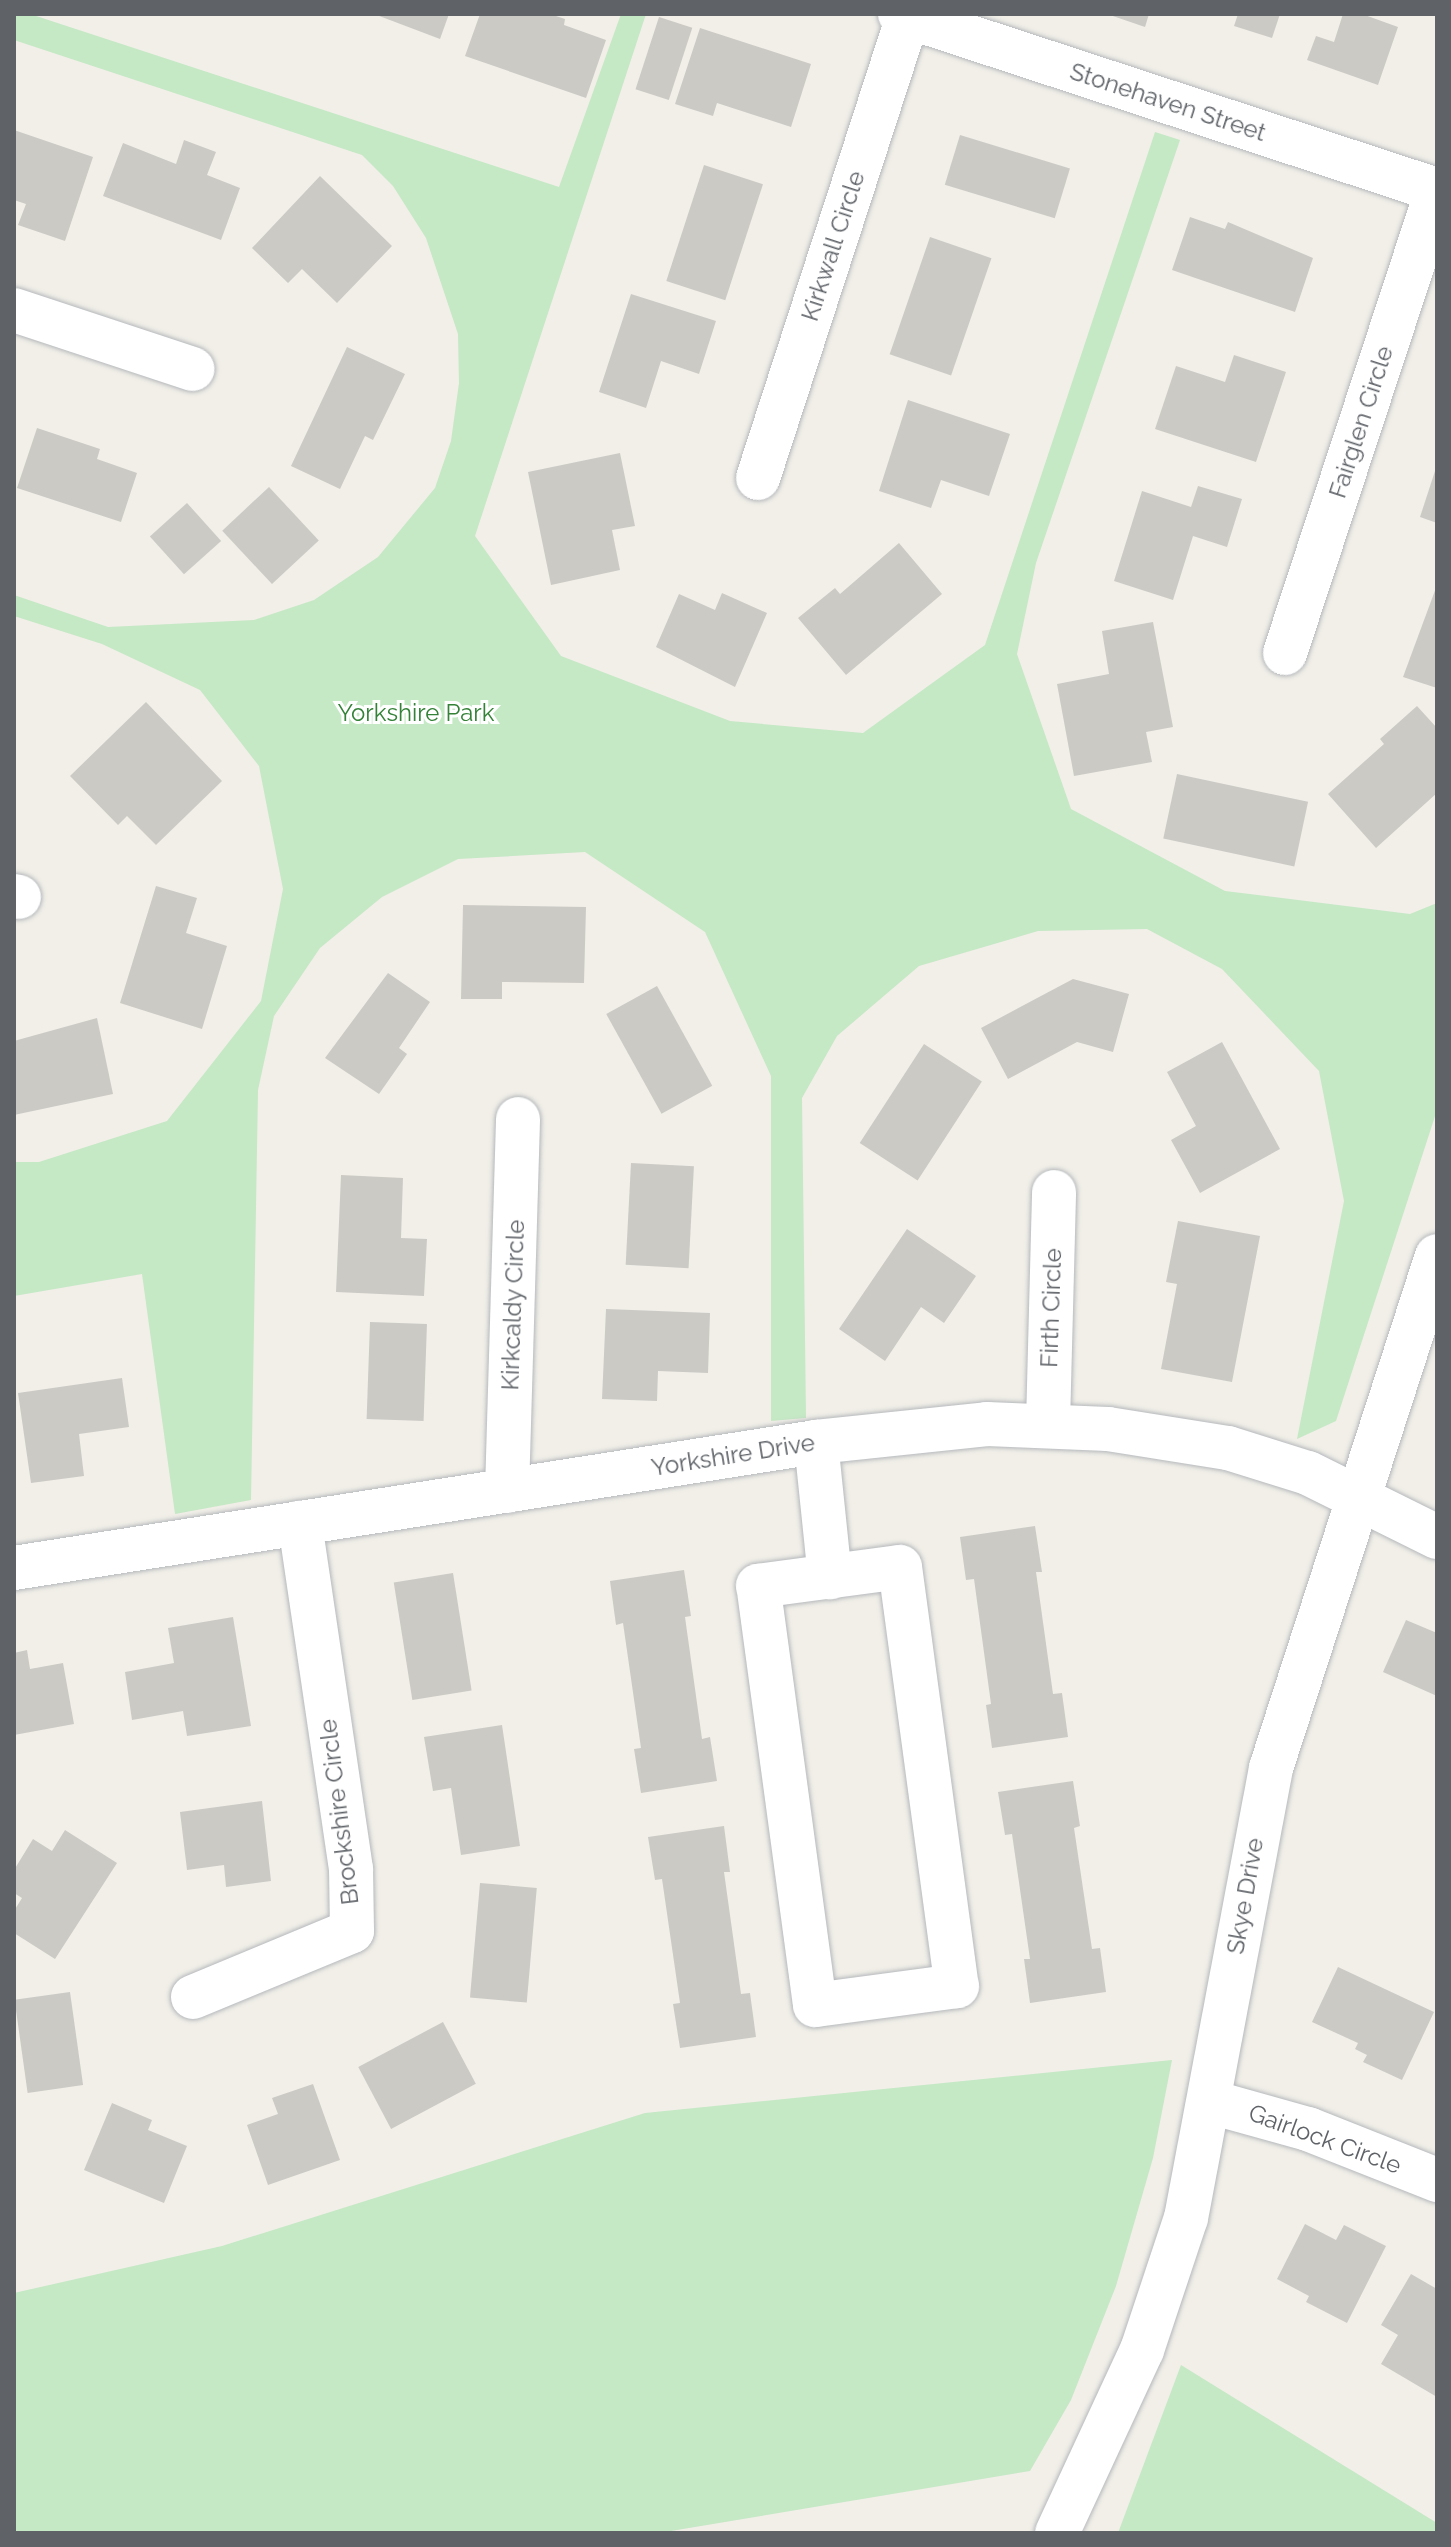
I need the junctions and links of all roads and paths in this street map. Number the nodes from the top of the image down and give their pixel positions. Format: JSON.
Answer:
{"nodes":[{"id":1,"x":906,"y":15,"type":"edge"},
{"id":2,"x":1437,"y":190,"type":"edge"},
{"id":3,"x":14,"y":310,"type":"edge"},
{"id":4,"x":192,"y":369,"type":"dead end"},
{"id":5,"x":758,"y":478,"type":"dead end"},
{"id":6,"x":1285,"y":653,"type":"dead end"},
{"id":7,"x":518,"y":1119,"type":"dead end"},
{"id":8,"x":1054,"y":1192,"type":"dead end"},
{"id":9,"x":1437,"y":1256,"type":"edge"},
{"id":10,"x":1048,"y":1424,"type":"junction"},
{"id":11,"x":816,"y":1442,"type":"junction"},
{"id":12,"x":507,"y":1491,"type":"junction"},
{"id":13,"x":1358,"y":1499,"type":"junction"},
{"id":14,"x":300,"y":1523,"type":"junction"},
{"id":15,"x":1437,"y":1537,"type":"edge"},
{"id":16,"x":14,"y":1568,"type":"edge"},
{"id":17,"x":830,"y":1577,"type":"junction"},
{"id":18,"x":193,"y":1997,"type":"dead end"},
{"id":19,"x":1211,"y":2102,"type":"junction"},
{"id":20,"x":1437,"y":2180,"type":"edge"},
{"id":21,"x":1057,"y":2533,"type":"edge"}],
"edges":[{"from":1,"to":2,"type":"street","name":"Stonehaven Street"},
{"from":1,"to":5,"type":"street","name":"Kirkwall Circle"},
{"from":2,"to":6,"type":"street","name":"Fairglen Circle"},
{"from":3,"to":4,"type":"street"},
{"from":7,"to":12,"type":"street","name":"Kirkcaldy Circle"},
{"from":8,"to":10,"type":"street","name":"Firth Circle"},
{"from":9,"to":13,"type":"street","name":"Skye Drive"},
{"from":10,"to":11,"type":"street","name":"Yorkshire Drive"},
{"from":10,"to":13,"type":"street","name":"Yorkshire Drive"},
{"from":11,"to":12,"type":"street","name":"Yorkshire Drive"},
{"from":11,"to":17,"type":"street"},
{"from":12,"to":14,"type":"street","name":"Yorkshire Drive"},
{"from":13,"to":15,"type":"street","name":"Yorkshire Drive"},
{"from":13,"to":19,"type":"street","name":"Skye Drive"},
{"from":14,"to":16,"type":"street","name":"Yorkshire Drive"},
{"from":14,"to":18,"type":"street","name":"Brockshire Circle"},
{"from":17,"to":17,"type":"street"},
{"from":19,"to":20,"type":"street","name":"Gairlock Circle"},
{"from":19,"to":21,"type":"street","name":"Skye Drive"}]}
